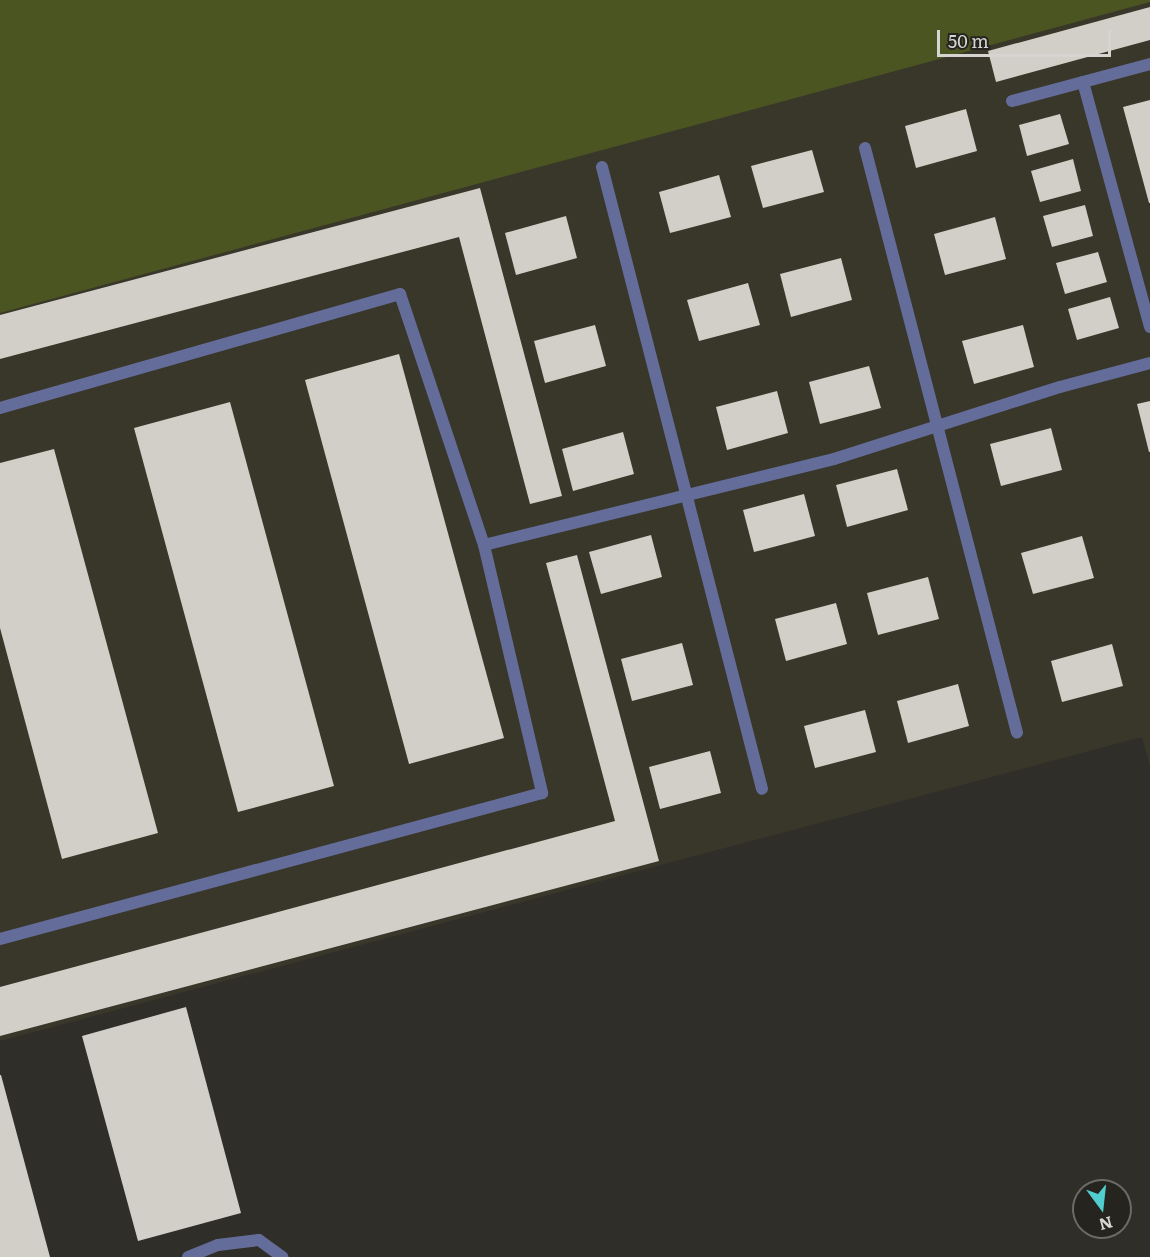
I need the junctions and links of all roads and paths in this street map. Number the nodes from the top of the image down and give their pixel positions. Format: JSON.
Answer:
{"nodes":[{"id":1,"x":1150,"y":64,"type":"edge"},
{"id":2,"x":1083,"y":82,"type":"junction"},
{"id":3,"x":1012,"y":101,"type":"dead end"},
{"id":4,"x":865,"y":148,"type":"dead end"},
{"id":5,"x":602,"y":167,"type":"dead end"},
{"id":6,"x":1150,"y":327,"type":"edge"},
{"id":7,"x":1150,"y":363,"type":"edge"},
{"id":8,"x":0,"y":408,"type":"edge"},
{"id":9,"x":935,"y":427,"type":"junction"},
{"id":10,"x":686,"y":496,"type":"junction"},
{"id":11,"x":484,"y":545,"type":"junction"},
{"id":12,"x":1017,"y":733,"type":"dead end"},
{"id":13,"x":762,"y":789,"type":"dead end"},
{"id":14,"x":0,"y":939,"type":"edge"},
{"id":15,"x":188,"y":1257,"type":"edge"},
{"id":16,"x":282,"y":1257,"type":"edge"}],
"edges":[{"from":1,"to":2,"type":"lane"},
{"from":2,"to":3,"type":"lane"},
{"from":2,"to":6,"type":"lane"},
{"from":4,"to":9,"type":"lane"},
{"from":5,"to":10,"type":"lane"},
{"from":7,"to":9,"type":"lane"},
{"from":8,"to":11,"type":"lane"},
{"from":9,"to":10,"type":"lane"},
{"from":9,"to":12,"type":"lane"},
{"from":10,"to":11,"type":"lane"},
{"from":10,"to":13,"type":"lane"},
{"from":11,"to":14,"type":"lane"},
{"from":15,"to":16,"type":"lane"}]}
